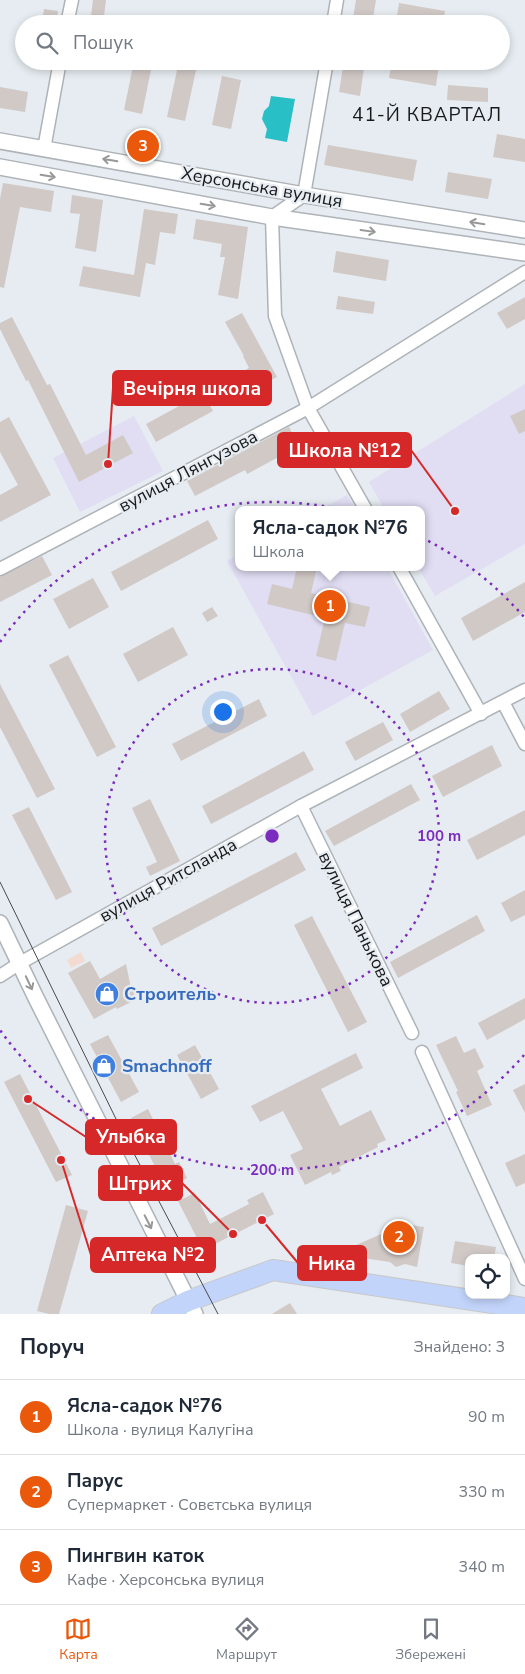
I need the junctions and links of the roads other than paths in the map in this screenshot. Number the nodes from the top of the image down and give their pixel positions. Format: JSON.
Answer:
{"nodes":[{"id":1,"x":72,"y":0,"type":"edge"},
{"id":2,"x":337,"y":0,"type":"edge"},
{"id":3,"x":69,"y":15,"type":"edge"},
{"id":4,"x":334,"y":15,"type":"edge"},
{"id":5,"x":58,"y":70,"type":"edge"},
{"id":6,"x":325,"y":70,"type":"edge"},
{"id":7,"x":0,"y":141,"type":"edge"},
{"id":8,"x":44,"y":149,"type":"junction"},
{"id":9,"x":0,"y":167,"type":"edge"},
{"id":10,"x":304,"y":196,"type":"junction"},
{"id":11,"x":272,"y":217,"type":"junction"},
{"id":12,"x":525,"y":230,"type":"edge"},
{"id":13,"x":525,"y":253,"type":"edge"},
{"id":14,"x":525,"y":272,"type":"edge"},
{"id":15,"x":308,"y":408,"type":"junction"},
{"id":16,"x":364,"y":506,"type":"edge"},
{"id":17,"x":0,"y":569,"type":"edge"},
{"id":18,"x":401,"y":571,"type":"edge"},
{"id":19,"x":525,"y":690,"type":"edge"},
{"id":20,"x":503,"y":702,"type":"junction"},
{"id":21,"x":481,"y":714,"type":"junction"},
{"id":22,"x":525,"y":744,"type":"edge"},
{"id":23,"x":301,"y":806,"type":"junction"},
{"id":24,"x":0,"y":923,"type":"edge"},
{"id":25,"x":20,"y":964,"type":"junction"},
{"id":26,"x":0,"y":976,"type":"edge"},
{"id":27,"x":412,"y":1033,"type":"dead end"},
{"id":28,"x":422,"y":1052,"type":"dead end"},
{"id":29,"x":525,"y":1279,"type":"edge"},
{"id":30,"x":192,"y":1308,"type":"edge"},
{"id":31,"x":525,"y":1308,"type":"edge"},
{"id":32,"x":162,"y":1314,"type":"edge"}],
"edges":[{"from":1,"to":3,"type":"street"},
{"from":2,"to":4,"type":"street"},
{"from":5,"to":8,"type":"street"},
{"from":6,"to":10,"type":"street"},
{"from":7,"to":8,"type":"street","name":"Херсонська вулиця"},
{"from":10,"to":8,"type":"street","name":"Херсонська вулиця","one_way":true},
{"from":9,"to":11,"type":"street","name":"Херсонська вулиця","one_way":true},
{"from":10,"to":11,"type":"street"},
{"from":12,"to":10,"type":"street","name":"Херсонська вулиця","one_way":true},
{"from":11,"to":13,"type":"street","name":"Херсонська вулиця","one_way":true},
{"from":11,"to":15,"type":"street"},
{"from":14,"to":15,"type":"street","name":"вулиця Лянгузова"},
{"from":15,"to":16,"type":"street"},
{"from":15,"to":17,"type":"street","name":"вулиця Лянгузова"},
{"from":18,"to":21,"type":"street"},
{"from":19,"to":20,"type":"street","name":"вулиця Ритсланда"},
{"from":20,"to":21,"type":"street","name":"вулиця Ритсланда"},
{"from":20,"to":22,"type":"street"},
{"from":21,"to":23,"type":"street","name":"вулиця Ритсланда"},
{"from":23,"to":25,"type":"street","name":"вулиця Ритсланда"},
{"from":23,"to":27,"type":"street","name":"вулиця Панькова"},
{"from":24,"to":25,"type":"street"},
{"from":25,"to":26,"type":"street","name":"вулиця Ритсланда"},
{"from":25,"to":30,"type":"street","one_way":true},
{"from":28,"to":29,"type":"street"},
{"from":30,"to":31,"type":"main road"},
{"from":30,"to":32,"type":"main road"}]}
